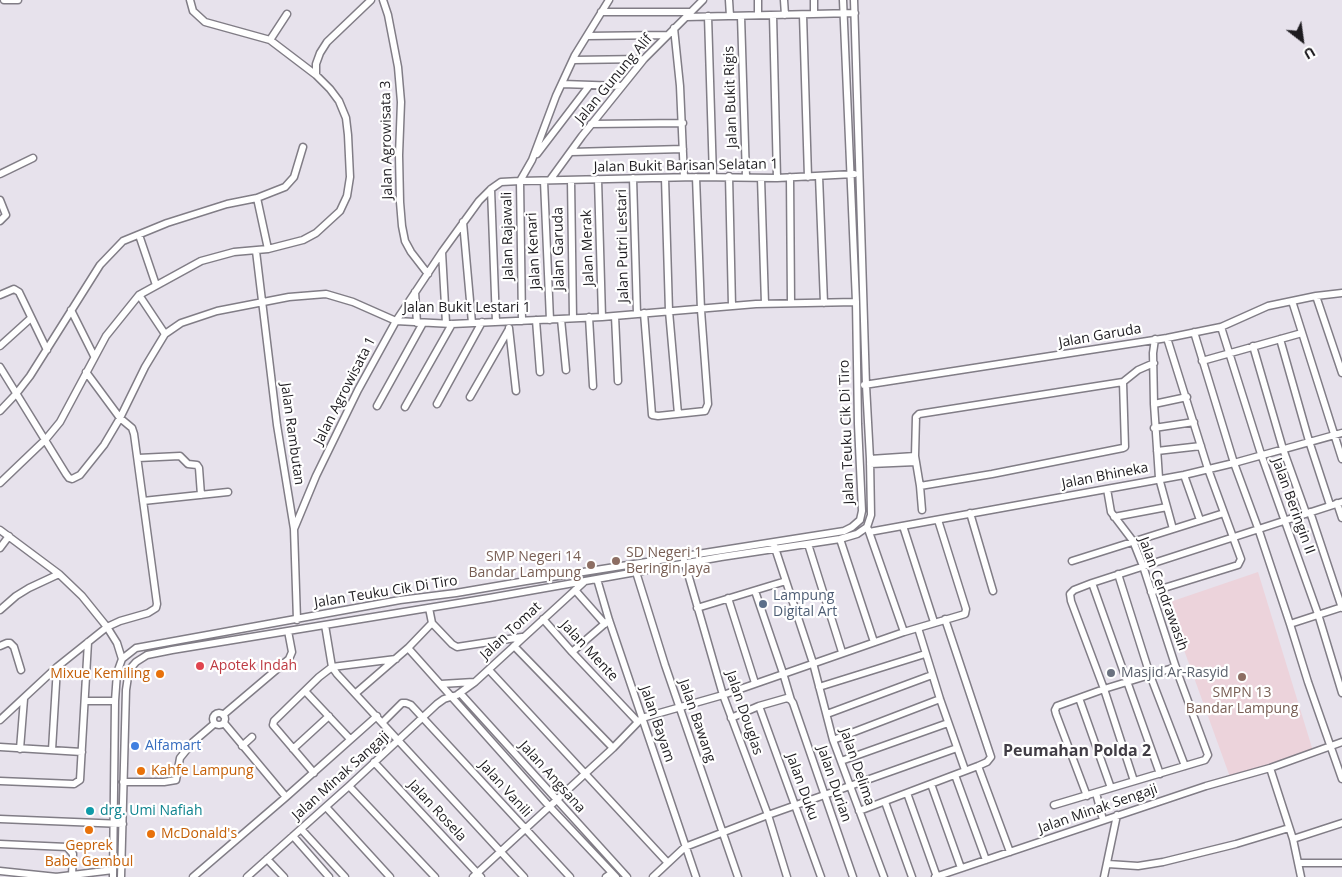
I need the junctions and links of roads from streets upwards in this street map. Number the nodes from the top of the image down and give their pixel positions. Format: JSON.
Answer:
{"nodes":[{"id":1,"x":4,"y":0,"type":"edge"},
{"id":2,"x":18,"y":0,"type":"edge"},
{"id":3,"x":190,"y":0,"type":"edge"},
{"id":4,"x":371,"y":0,"type":"edge"},
{"id":5,"x":382,"y":0,"type":"edge"},
{"id":6,"x":609,"y":0,"type":"edge"},
{"id":7,"x":703,"y":0,"type":"edge"},
{"id":8,"x":729,"y":0,"type":"edge"},
{"id":9,"x":758,"y":0,"type":"edge"},
{"id":10,"x":784,"y":0,"type":"edge"},
{"id":11,"x":814,"y":0,"type":"edge"},
{"id":12,"x":844,"y":0,"type":"edge"},
{"id":13,"x":854,"y":0,"type":"edge"},
{"id":14,"x":602,"y":12,"type":"junction"},
{"id":15,"x":854,"y":13,"type":"junction"},
{"id":16,"x":287,"y":14,"type":"dead end"},
{"id":17,"x":688,"y":14,"type":"junction"},
{"id":18,"x":814,"y":14,"type":"junction"},
{"id":19,"x":844,"y":14,"type":"junction"},
{"id":20,"x":758,"y":15,"type":"junction"},
{"id":21,"x":773,"y":15,"type":"junction"},
{"id":22,"x":785,"y":15,"type":"junction"},
{"id":23,"x":803,"y":15,"type":"junction"},
{"id":24,"x":708,"y":16,"type":"junction"},
{"id":25,"x":730,"y":16,"type":"junction"},
{"id":26,"x":741,"y":16,"type":"junction"},
{"id":27,"x":674,"y":28,"type":"junction"},
{"id":28,"x":667,"y":35,"type":"junction"},
{"id":29,"x":587,"y":36,"type":"junction"},
{"id":30,"x":270,"y":40,"type":"junction"},
{"id":31,"x":644,"y":59,"type":"junction"},
{"id":32,"x":573,"y":60,"type":"junction"},
{"id":33,"x":316,"y":75,"type":"junction"},
{"id":34,"x":562,"y":84,"type":"junction"},
{"id":35,"x":588,"y":86,"type":"junction"},
{"id":36,"x":622,"y":86,"type":"junction"},
{"id":37,"x":683,"y":123,"type":"junction"},
{"id":38,"x":592,"y":124,"type":"junction"},
{"id":39,"x":303,"y":147,"type":"dead end"},
{"id":40,"x":683,"y":149,"type":"junction"},
{"id":41,"x":571,"y":152,"type":"junction"},
{"id":42,"x":33,"y":158,"type":"dead end"},
{"id":43,"x":532,"y":160,"type":"junction"},
{"id":44,"x":861,"y":173,"type":"junction"},
{"id":45,"x":0,"y":174,"type":"edge"},
{"id":46,"x":852,"y":174,"type":"junction"},
{"id":47,"x":729,"y":176,"type":"junction"},
{"id":48,"x":819,"y":176,"type":"junction"},
{"id":49,"x":684,"y":177,"type":"junction"},
{"id":50,"x":696,"y":177,"type":"junction"},
{"id":51,"x":713,"y":177,"type":"junction"},
{"id":52,"x":746,"y":177,"type":"junction"},
{"id":53,"x":790,"y":177,"type":"junction"},
{"id":54,"x":808,"y":177,"type":"junction"},
{"id":55,"x":633,"y":178,"type":"junction"},
{"id":56,"x":665,"y":178,"type":"junction"},
{"id":57,"x":761,"y":178,"type":"junction"},
{"id":58,"x":777,"y":178,"type":"junction"},
{"id":59,"x":598,"y":179,"type":"junction"},
{"id":60,"x":571,"y":180,"type":"junction"},
{"id":61,"x":520,"y":181,"type":"junction"},
{"id":62,"x":547,"y":181,"type":"junction"},
{"id":63,"x":491,"y":189,"type":"junction"},
{"id":64,"x":257,"y":198,"type":"junction"},
{"id":65,"x":0,"y":200,"type":"edge"},
{"id":66,"x":0,"y":221,"type":"edge"},
{"id":67,"x":463,"y":222,"type":"junction"},
{"id":68,"x":139,"y":235,"type":"junction"},
{"id":69,"x":268,"y":250,"type":"junction"},
{"id":70,"x":256,"y":251,"type":"junction"},
{"id":71,"x":442,"y":252,"type":"junction"},
{"id":72,"x":428,"y":274,"type":"junction"},
{"id":73,"x":156,"y":285,"type":"junction"},
{"id":74,"x":415,"y":292,"type":"junction"},
{"id":75,"x":1342,"y":293,"type":"edge"},
{"id":76,"x":0,"y":295,"type":"edge"},
{"id":77,"x":139,"y":295,"type":"junction"},
{"id":78,"x":1316,"y":296,"type":"junction"},
{"id":79,"x":1292,"y":301,"type":"junction"},
{"id":80,"x":263,"y":302,"type":"junction"},
{"id":81,"x":856,"y":302,"type":"junction"},
{"id":82,"x":791,"y":303,"type":"junction"},
{"id":83,"x":824,"y":303,"type":"junction"},
{"id":84,"x":765,"y":304,"type":"junction"},
{"id":85,"x":732,"y":306,"type":"junction"},
{"id":86,"x":71,"y":310,"type":"junction"},
{"id":87,"x":701,"y":310,"type":"junction"},
{"id":88,"x":669,"y":311,"type":"junction"},
{"id":89,"x":641,"y":314,"type":"junction"},
{"id":90,"x":615,"y":316,"type":"junction"},
{"id":91,"x":589,"y":317,"type":"junction"},
{"id":92,"x":602,"y":317,"type":"junction"},
{"id":93,"x":31,"y":318,"type":"junction"},
{"id":94,"x":573,"y":318,"type":"junction"},
{"id":95,"x":561,"y":319,"type":"junction"},
{"id":96,"x":536,"y":320,"type":"junction"},
{"id":97,"x":550,"y":320,"type":"junction"},
{"id":98,"x":396,"y":321,"type":"junction"},
{"id":99,"x":522,"y":321,"type":"junction"},
{"id":100,"x":482,"y":322,"type":"junction"},
{"id":101,"x":496,"y":322,"type":"junction"},
{"id":102,"x":420,"y":323,"type":"junction"},
{"id":103,"x":472,"y":323,"type":"junction"},
{"id":104,"x":449,"y":324,"type":"junction"},
{"id":105,"x":510,"y":325,"type":"junction"},
{"id":106,"x":1222,"y":327,"type":"junction"},
{"id":107,"x":1194,"y":332,"type":"junction"},
{"id":108,"x":1302,"y":333,"type":"junction"},
{"id":109,"x":165,"y":334,"type":"junction"},
{"id":110,"x":1168,"y":338,"type":"junction"},
{"id":111,"x":1280,"y":338,"type":"junction"},
{"id":112,"x":1155,"y":339,"type":"junction"},
{"id":113,"x":0,"y":346,"type":"edge"},
{"id":114,"x":1252,"y":346,"type":"junction"},
{"id":115,"x":47,"y":350,"type":"junction"},
{"id":116,"x":1230,"y":353,"type":"junction"},
{"id":117,"x":94,"y":356,"type":"junction"},
{"id":118,"x":1202,"y":361,"type":"junction"},
{"id":119,"x":1154,"y":363,"type":"junction"},
{"id":120,"x":0,"y":367,"type":"edge"},
{"id":121,"x":566,"y":370,"type":"dead end"},
{"id":122,"x":86,"y":372,"type":"junction"},
{"id":123,"x":540,"y":372,"type":"dead end"},
{"id":124,"x":1342,"y":373,"type":"edge"},
{"id":125,"x":618,"y":381,"type":"dead end"},
{"id":126,"x":1123,"y":382,"type":"junction"},
{"id":127,"x":866,"y":384,"type":"junction"},
{"id":128,"x":593,"y":386,"type":"dead end"},
{"id":129,"x":858,"y":386,"type":"junction"},
{"id":130,"x":516,"y":391,"type":"dead end"},
{"id":131,"x":16,"y":394,"type":"junction"},
{"id":132,"x":470,"y":397,"type":"dead end"},
{"id":133,"x":1186,"y":397,"type":"junction"},
{"id":134,"x":437,"y":404,"type":"dead end"},
{"id":135,"x":1154,"y":404,"type":"junction"},
{"id":136,"x":377,"y":406,"type":"dead end"},
{"id":137,"x":405,"y":407,"type":"dead end"},
{"id":138,"x":0,"y":411,"type":"edge"},
{"id":139,"x":678,"y":414,"type":"junction"},
{"id":140,"x":120,"y":418,"type":"junction"},
{"id":141,"x":1194,"y":422,"type":"junction"},
{"id":142,"x":1154,"y":428,"type":"junction"},
{"id":143,"x":1342,"y":433,"type":"edge"},
{"id":144,"x":1334,"y":435,"type":"junction"},
{"id":145,"x":46,"y":439,"type":"junction"},
{"id":146,"x":1309,"y":441,"type":"junction"},
{"id":147,"x":1201,"y":446,"type":"junction"},
{"id":148,"x":1283,"y":448,"type":"junction"},
{"id":149,"x":1157,"y":451,"type":"junction"},
{"id":150,"x":1262,"y":454,"type":"junction"},
{"id":151,"x":138,"y":458,"type":"junction"},
{"id":152,"x":915,"y":459,"type":"junction"},
{"id":153,"x":1342,"y":459,"type":"edge"},
{"id":154,"x":870,"y":462,"type":"junction"},
{"id":155,"x":1234,"y":463,"type":"junction"},
{"id":156,"x":1208,"y":469,"type":"junction"},
{"id":157,"x":1184,"y":475,"type":"junction"},
{"id":158,"x":1159,"y":478,"type":"junction"},
{"id":159,"x":0,"y":482,"type":"edge"},
{"id":160,"x":920,"y":486,"type":"junction"},
{"id":161,"x":1107,"y":488,"type":"junction"},
{"id":162,"x":228,"y":492,"type":"dead end"},
{"id":163,"x":201,"y":495,"type":"junction"},
{"id":164,"x":143,"y":501,"type":"junction"},
{"id":165,"x":1337,"y":503,"type":"edge"},
{"id":166,"x":1167,"y":507,"type":"junction"},
{"id":167,"x":922,"y":510,"type":"dead end"},
{"id":168,"x":1308,"y":512,"type":"junction"},
{"id":169,"x":970,"y":513,"type":"junction"},
{"id":170,"x":1224,"y":513,"type":"junction"},
{"id":171,"x":1114,"y":517,"type":"junction"},
{"id":172,"x":1342,"y":518,"type":"edge"},
{"id":173,"x":938,"y":520,"type":"junction"},
{"id":174,"x":1200,"y":520,"type":"junction"},
{"id":175,"x":1285,"y":520,"type":"junction"},
{"id":176,"x":903,"y":526,"type":"junction"},
{"id":177,"x":294,"y":529,"type":"junction"},
{"id":178,"x":868,"y":529,"type":"junction"},
{"id":179,"x":1173,"y":529,"type":"junction"},
{"id":180,"x":1258,"y":529,"type":"junction"},
{"id":181,"x":0,"y":530,"type":"edge"},
{"id":182,"x":9,"y":536,"type":"junction"},
{"id":183,"x":1233,"y":537,"type":"junction"},
{"id":184,"x":840,"y":539,"type":"junction"},
{"id":185,"x":1133,"y":541,"type":"junction"},
{"id":186,"x":808,"y":544,"type":"junction"},
{"id":187,"x":774,"y":545,"type":"junction"},
{"id":188,"x":0,"y":548,"type":"edge"},
{"id":189,"x":684,"y":560,"type":"junction"},
{"id":190,"x":1072,"y":561,"type":"dead end"},
{"id":191,"x":1143,"y":566,"type":"junction"},
{"id":192,"x":636,"y":572,"type":"junction"},
{"id":193,"x":59,"y":574,"type":"junction"},
{"id":194,"x":1118,"y":574,"type":"junction"},
{"id":195,"x":566,"y":575,"type":"junction"},
{"id":196,"x":597,"y":579,"type":"junction"},
{"id":197,"x":786,"y":580,"type":"junction"},
{"id":198,"x":585,"y":581,"type":"junction"},
{"id":199,"x":1092,"y":583,"type":"junction"},
{"id":200,"x":567,"y":584,"type":"junction"},
{"id":201,"x":575,"y":590,"type":"junction"},
{"id":202,"x":755,"y":591,"type":"junction"},
{"id":203,"x":993,"y":591,"type":"dead end"},
{"id":204,"x":1151,"y":592,"type":"junction"},
{"id":205,"x":456,"y":593,"type":"junction"},
{"id":206,"x":728,"y":598,"type":"junction"},
{"id":207,"x":461,"y":603,"type":"junction"},
{"id":208,"x":1342,"y":607,"type":"edge"},
{"id":209,"x":697,"y":608,"type":"junction"},
{"id":210,"x":429,"y":609,"type":"junction"},
{"id":211,"x":0,"y":610,"type":"edge"},
{"id":212,"x":1318,"y":614,"type":"junction"},
{"id":213,"x":543,"y":619,"type":"junction"},
{"id":214,"x":945,"y":619,"type":"junction"},
{"id":215,"x":297,"y":620,"type":"junction"},
{"id":216,"x":607,"y":622,"type":"junction"},
{"id":217,"x":934,"y":622,"type":"junction"},
{"id":218,"x":432,"y":623,"type":"junction"},
{"id":219,"x":1290,"y":624,"type":"junction"},
{"id":220,"x":325,"y":626,"type":"junction"},
{"id":221,"x":107,"y":627,"type":"junction"},
{"id":222,"x":253,"y":627,"type":"junction"},
{"id":223,"x":918,"y":628,"type":"junction"},
{"id":224,"x":229,"y":631,"type":"junction"},
{"id":225,"x":288,"y":631,"type":"junction"},
{"id":226,"x":904,"y":632,"type":"junction"},
{"id":227,"x":254,"y":636,"type":"junction"},
{"id":228,"x":524,"y":637,"type":"junction"},
{"id":229,"x":231,"y":641,"type":"junction"},
{"id":230,"x":88,"y":642,"type":"junction"},
{"id":231,"x":874,"y":642,"type":"junction"},
{"id":232,"x":117,"y":643,"type":"junction"},
{"id":233,"x":0,"y":646,"type":"edge"},
{"id":234,"x":514,"y":646,"type":"junction"},
{"id":235,"x":408,"y":648,"type":"junction"},
{"id":236,"x":132,"y":651,"type":"junction"},
{"id":237,"x":572,"y":652,"type":"junction"},
{"id":238,"x":842,"y":652,"type":"junction"},
{"id":239,"x":926,"y":654,"type":"junction"},
{"id":240,"x":122,"y":659,"type":"junction"},
{"id":241,"x":396,"y":659,"type":"junction"},
{"id":242,"x":813,"y":663,"type":"junction"},
{"id":243,"x":57,"y":667,"type":"junction"},
{"id":244,"x":332,"y":667,"type":"junction"},
{"id":245,"x":1176,"y":667,"type":"junction"},
{"id":246,"x":21,"y":670,"type":"dead end"},
{"id":247,"x":489,"y":670,"type":"junction"},
{"id":248,"x":783,"y":673,"type":"junction"},
{"id":249,"x":1150,"y":674,"type":"junction"},
{"id":250,"x":932,"y":676,"type":"junction"},
{"id":251,"x":475,"y":682,"type":"junction"},
{"id":252,"x":1128,"y":682,"type":"junction"},
{"id":253,"x":755,"y":683,"type":"junction"},
{"id":254,"x":441,"y":684,"type":"junction"},
{"id":255,"x":819,"y":687,"type":"junction"},
{"id":256,"x":1104,"y":689,"type":"junction"},
{"id":257,"x":305,"y":691,"type":"junction"},
{"id":258,"x":356,"y":693,"type":"junction"},
{"id":259,"x":460,"y":693,"type":"junction"},
{"id":260,"x":1342,"y":693,"type":"edge"},
{"id":261,"x":723,"y":695,"type":"junction"},
{"id":262,"x":453,"y":697,"type":"junction"},
{"id":263,"x":1079,"y":698,"type":"junction"},
{"id":264,"x":24,"y":699,"type":"junction"},
{"id":265,"x":940,"y":699,"type":"junction"},
{"id":266,"x":116,"y":700,"type":"junction"},
{"id":267,"x":791,"y":700,"type":"junction"},
{"id":268,"x":85,"y":701,"type":"junction"},
{"id":269,"x":759,"y":706,"type":"junction"},
{"id":270,"x":680,"y":708,"type":"junction"},
{"id":271,"x":827,"y":714,"type":"junction"},
{"id":272,"x":223,"y":715,"type":"junction"},
{"id":273,"x":329,"y":716,"type":"junction"},
{"id":274,"x":377,"y":716,"type":"junction"},
{"id":275,"x":423,"y":717,"type":"junction"},
{"id":276,"x":731,"y":718,"type":"junction"},
{"id":277,"x":0,"y":720,"type":"edge"},
{"id":278,"x":640,"y":720,"type":"junction"},
{"id":279,"x":383,"y":722,"type":"junction"},
{"id":280,"x":224,"y":723,"type":"junction"},
{"id":281,"x":948,"y":723,"type":"junction"},
{"id":282,"x":214,"y":724,"type":"junction"},
{"id":283,"x":252,"y":737,"type":"dead end"},
{"id":284,"x":350,"y":739,"type":"junction"},
{"id":285,"x":399,"y":740,"type":"junction"},
{"id":286,"x":834,"y":740,"type":"junction"},
{"id":287,"x":1342,"y":742,"type":"edge"},
{"id":288,"x":115,"y":743,"type":"junction"},
{"id":289,"x":125,"y":743,"type":"junction"},
{"id":290,"x":242,"y":746,"type":"junction"},
{"id":291,"x":1329,"y":746,"type":"junction"},
{"id":292,"x":0,"y":748,"type":"edge"},
{"id":293,"x":613,"y":748,"type":"junction"},
{"id":294,"x":957,"y":748,"type":"junction"},
{"id":295,"x":20,"y":749,"type":"junction"},
{"id":296,"x":293,"y":749,"type":"junction"},
{"id":297,"x":52,"y":750,"type":"junction"},
{"id":298,"x":82,"y":752,"type":"junction"},
{"id":299,"x":841,"y":761,"type":"junction"},
{"id":300,"x":374,"y":762,"type":"junction"},
{"id":301,"x":978,"y":766,"type":"junction"},
{"id":302,"x":1185,"y":766,"type":"junction"},
{"id":303,"x":1270,"y":768,"type":"junction"},
{"id":304,"x":965,"y":770,"type":"junction"},
{"id":305,"x":314,"y":773,"type":"junction"},
{"id":306,"x":586,"y":773,"type":"junction"},
{"id":307,"x":1160,"y":774,"type":"junction"},
{"id":308,"x":954,"y":775,"type":"junction"},
{"id":309,"x":1342,"y":779,"type":"edge"},
{"id":310,"x":1134,"y":781,"type":"junction"},
{"id":311,"x":0,"y":782,"type":"edge"},
{"id":312,"x":123,"y":782,"type":"junction"},
{"id":313,"x":931,"y":784,"type":"junction"},
{"id":314,"x":349,"y":786,"type":"junction"},
{"id":315,"x":850,"y":787,"type":"junction"},
{"id":316,"x":1111,"y":788,"type":"junction"},
{"id":317,"x":907,"y":793,"type":"junction"},
{"id":318,"x":1096,"y":793,"type":"junction"},
{"id":319,"x":825,"y":796,"type":"junction"},
{"id":320,"x":1087,"y":796,"type":"junction"},
{"id":321,"x":286,"y":797,"type":"junction"},
{"id":322,"x":556,"y":799,"type":"junction"},
{"id":323,"x":885,"y":802,"type":"junction"},
{"id":324,"x":549,"y":806,"type":"junction"},
{"id":325,"x":796,"y":806,"type":"junction"},
{"id":326,"x":1054,"y":806,"type":"dead end"},
{"id":327,"x":326,"y":807,"type":"junction"},
{"id":328,"x":859,"y":811,"type":"junction"},
{"id":329,"x":768,"y":815,"type":"junction"},
{"id":330,"x":1117,"y":815,"type":"junction"},
{"id":331,"x":0,"y":819,"type":"edge"},
{"id":332,"x":1103,"y":820,"type":"junction"},
{"id":333,"x":1342,"y":823,"type":"edge"},
{"id":334,"x":123,"y":824,"type":"junction"},
{"id":335,"x":113,"y":825,"type":"junction"},
{"id":336,"x":301,"y":828,"type":"junction"},
{"id":337,"x":1290,"y":828,"type":"junction"},
{"id":338,"x":524,"y":829,"type":"junction"},
{"id":339,"x":722,"y":833,"type":"junction"},
{"id":340,"x":293,"y":836,"type":"junction"},
{"id":341,"x":1293,"y":839,"type":"junction"},
{"id":342,"x":0,"y":844,"type":"edge"},
{"id":343,"x":685,"y":846,"type":"junction"},
{"id":344,"x":500,"y":852,"type":"junction"},
{"id":345,"x":1010,"y":852,"type":"junction"},
{"id":346,"x":267,"y":859,"type":"junction"},
{"id":347,"x":986,"y":860,"type":"junction"},
{"id":348,"x":668,"y":862,"type":"junction"},
{"id":349,"x":1299,"y":863,"type":"junction"},
{"id":350,"x":1342,"y":863,"type":"edge"},
{"id":351,"x":1108,"y":864,"type":"junction"},
{"id":352,"x":961,"y":868,"type":"junction"},
{"id":353,"x":0,"y":871,"type":"edge"},
{"id":354,"x":113,"y":873,"type":"edge"},
{"id":355,"x":202,"y":874,"type":"edge"},
{"id":356,"x":72,"y":875,"type":"junction"},
{"id":357,"x":614,"y":875,"type":"edge"},
{"id":358,"x":477,"y":876,"type":"edge"},
{"id":359,"x":56,"y":877,"type":"edge"},
{"id":360,"x":121,"y":877,"type":"edge"},
{"id":361,"x":194,"y":877,"type":"edge"},
{"id":362,"x":247,"y":877,"type":"edge"},
{"id":363,"x":284,"y":877,"type":"edge"},
{"id":364,"x":329,"y":877,"type":"edge"},
{"id":365,"x":345,"y":877,"type":"edge"},
{"id":366,"x":390,"y":877,"type":"edge"},
{"id":367,"x":435,"y":877,"type":"edge"},
{"id":368,"x":524,"y":877,"type":"edge"},
{"id":369,"x":570,"y":877,"type":"edge"},
{"id":370,"x":606,"y":877,"type":"edge"},
{"id":371,"x":627,"y":877,"type":"edge"},
{"id":372,"x":653,"y":877,"type":"edge"},
{"id":373,"x":696,"y":877,"type":"edge"},
{"id":374,"x":738,"y":877,"type":"edge"},
{"id":375,"x":787,"y":877,"type":"edge"},
{"id":376,"x":821,"y":877,"type":"edge"},
{"id":377,"x":853,"y":877,"type":"edge"},
{"id":378,"x":884,"y":877,"type":"edge"},
{"id":379,"x":912,"y":877,"type":"edge"},
{"id":380,"x":936,"y":877,"type":"edge"},
{"id":381,"x":1104,"y":877,"type":"edge"},
{"id":382,"x":1301,"y":877,"type":"edge"}],
"edges":[{"from":1,"to":2,"type":"street"},
{"from":3,"to":30,"type":"street"},
{"from":4,"to":33,"type":"street"},
{"from":5,"to":72,"type":"street","name":"Jalan Agrowisata 3"},
{"from":6,"to":14,"type":"street"},
{"from":7,"to":17,"type":"street","name":"Jalan Gunung Alif"},
{"from":8,"to":25,"type":"street"},
{"from":9,"to":20,"type":"street"},
{"from":10,"to":22,"type":"street"},
{"from":11,"to":18,"type":"street"},
{"from":12,"to":19,"type":"street","name":"Jalan Teuku Cik Di Tiro"},
{"from":13,"to":15,"type":"street","name":"Jalan Teuku Cik Di Tiro"},
{"from":14,"to":17,"type":"street"},
{"from":14,"to":29,"type":"street"},
{"from":15,"to":19,"type":"street"},
{"from":15,"to":44,"type":"street","name":"Jalan Teuku Cik Di Tiro"},
{"from":16,"to":30,"type":"street"},
{"from":17,"to":24,"type":"street"},
{"from":17,"to":27,"type":"street","name":"Jalan Gunung Alif"},
{"from":18,"to":19,"type":"street"},
{"from":18,"to":23,"type":"street"},
{"from":19,"to":46,"type":"street","name":"Jalan Teuku Cik Di Tiro"},
{"from":20,"to":21,"type":"street"},
{"from":20,"to":26,"type":"street"},
{"from":21,"to":22,"type":"street"},
{"from":21,"to":58,"type":"street"},
{"from":22,"to":23,"type":"street"},
{"from":23,"to":54,"type":"street"},
{"from":24,"to":25,"type":"street"},
{"from":24,"to":51,"type":"street"},
{"from":25,"to":26,"type":"street"},
{"from":26,"to":52,"type":"street","name":"Jalan Bukit Rigis"},
{"from":27,"to":28,"type":"street","name":"Jalan Gunung Alif"},
{"from":27,"to":37,"type":"street"},
{"from":28,"to":29,"type":"street"},
{"from":28,"to":31,"type":"street","name":"Jalan Gunung Alif"},
{"from":29,"to":32,"type":"street"},
{"from":30,"to":33,"type":"street"},
{"from":31,"to":32,"type":"street"},
{"from":31,"to":36,"type":"street","name":"Jalan Gunung Alif"},
{"from":32,"to":34,"type":"street"},
{"from":33,"to":69,"type":"street"},
{"from":34,"to":35,"type":"street"},
{"from":34,"to":43,"type":"street"},
{"from":35,"to":36,"type":"street"},
{"from":35,"to":43,"type":"street"},
{"from":36,"to":38,"type":"street","name":"Jalan Gunung Alif"},
{"from":37,"to":38,"type":"street"},
{"from":37,"to":40,"type":"street"},
{"from":38,"to":41,"type":"street","name":"Jalan Gunung Alif"},
{"from":39,"to":64,"type":"street"},
{"from":40,"to":41,"type":"street"},
{"from":40,"to":49,"type":"street"},
{"from":41,"to":62,"type":"street","name":"Jalan Gunung Alif"},
{"from":42,"to":45,"type":"street"},
{"from":43,"to":61,"type":"street"},
{"from":44,"to":46,"type":"street","name":"Jalan Bukit Barisan Selatan 1"},
{"from":44,"to":127,"type":"street","name":"Jalan Teuku Cik Di Tiro"},
{"from":46,"to":48,"type":"street","name":"Jalan Bukit Barisan Selatan 1"},
{"from":46,"to":81,"type":"street","name":"Jalan Teuku Cik Di Tiro"},
{"from":47,"to":51,"type":"street","name":"Jalan Bukit Barisan Selatan 1"},
{"from":47,"to":52,"type":"street","name":"Jalan Bukit Barisan Selatan 1"},
{"from":47,"to":85,"type":"street"},
{"from":48,"to":54,"type":"street","name":"Jalan Bukit Barisan Selatan 1"},
{"from":48,"to":83,"type":"street"},
{"from":49,"to":50,"type":"street","name":"Jalan Bukit Barisan Selatan 1"},
{"from":49,"to":56,"type":"street","name":"Jalan Bukit Barisan Selatan 1"},
{"from":50,"to":51,"type":"street","name":"Jalan Bukit Barisan Selatan 1"},
{"from":50,"to":87,"type":"street"},
{"from":52,"to":57,"type":"street","name":"Jalan Bukit Barisan Selatan 1"},
{"from":53,"to":54,"type":"street","name":"Jalan Bukit Barisan Selatan 1"},
{"from":53,"to":58,"type":"street","name":"Jalan Bukit Barisan Selatan 1"},
{"from":53,"to":82,"type":"street"},
{"from":55,"to":56,"type":"street","name":"Jalan Bukit Barisan Selatan 1"},
{"from":55,"to":59,"type":"street","name":"Jalan Bukit Barisan Selatan 1"},
{"from":55,"to":89,"type":"street","name":"Jalan Putri Lestari"},
{"from":56,"to":88,"type":"street"},
{"from":57,"to":58,"type":"street","name":"Jalan Bukit Barisan Selatan 1"},
{"from":57,"to":84,"type":"street"},
{"from":59,"to":60,"type":"street","name":"Jalan Bukit Barisan Selatan 1"},
{"from":59,"to":92,"type":"street","name":"Jalan Merak"},
{"from":60,"to":62,"type":"street","name":"Jalan Bukit Barisan Selatan 1"},
{"from":60,"to":94,"type":"street","name":"Jalan Garuda"},
{"from":61,"to":62,"type":"street","name":"Jalan Bukit Barisan Selatan 1"},
{"from":61,"to":63,"type":"street","name":"Jalan Bukit Barisan Selatan 1"},
{"from":61,"to":99,"type":"street","name":"Jalan Rajawali"},
{"from":62,"to":97,"type":"street","name":"Jalan Kenari"},
{"from":63,"to":67,"type":"street","name":"Jalan Agrowisata 1"},
{"from":63,"to":101,"type":"street"},
{"from":64,"to":68,"type":"street"},
{"from":64,"to":69,"type":"street"},
{"from":65,"to":66,"type":"street"},
{"from":67,"to":71,"type":"street","name":"Jalan Agrowisata 1"},
{"from":67,"to":103,"type":"street"},
{"from":68,"to":73,"type":"street"},
{"from":68,"to":86,"type":"street"},
{"from":69,"to":70,"type":"street"},
{"from":70,"to":73,"type":"street"},
{"from":70,"to":80,"type":"street","name":"Jalan Rambutan"},
{"from":71,"to":72,"type":"street","name":"Jalan Agrowisata 1"},
{"from":71,"to":104,"type":"street"},
{"from":72,"to":74,"type":"street","name":"Jalan Agrowisata 1"},
{"from":73,"to":77,"type":"street"},
{"from":74,"to":98,"type":"street","name":"Jalan Agrowisata 1"},
{"from":74,"to":102,"type":"street"},
{"from":75,"to":78,"type":"street","name":"Jalan Garuda"},
{"from":76,"to":93,"type":"street"},
{"from":77,"to":109,"type":"street"},
{"from":77,"to":117,"type":"street"},
{"from":78,"to":79,"type":"street","name":"Jalan Garuda"},
{"from":78,"to":124,"type":"street"},
{"from":79,"to":106,"type":"street","name":"Jalan Garuda"},
{"from":79,"to":108,"type":"street"},
{"from":80,"to":98,"type":"street","name":"Jalan Bukit Lestari 1"},
{"from":80,"to":109,"type":"street","name":"Jalan Bukit Lestari 1"},
{"from":80,"to":177,"type":"street","name":"Jalan Rambutan"},
{"from":81,"to":83,"type":"street","name":"Jalan Bukit Lestari 1"},
{"from":81,"to":129,"type":"street","name":"Jalan Teuku Cik Di Tiro"},
{"from":82,"to":83,"type":"street","name":"Jalan Bukit Lestari 1"},
{"from":82,"to":84,"type":"street","name":"Jalan Bukit Lestari 1"},
{"from":84,"to":85,"type":"street","name":"Jalan Bukit Lestari 1"},
{"from":85,"to":87,"type":"street","name":"Jalan Bukit Lestari 1"},
{"from":86,"to":115,"type":"street"},
{"from":86,"to":117,"type":"street"},
{"from":87,"to":88,"type":"street","name":"Jalan Bukit Lestari 1"},
{"from":87,"to":139,"type":"street"},
{"from":88,"to":89,"type":"street","name":"Jalan Bukit Lestari 1"},
{"from":88,"to":139,"type":"street"},
{"from":89,"to":90,"type":"street","name":"Jalan Bukit Lestari 1"},
{"from":89,"to":139,"type":"street","name":"Jalan Putri Lestari"},
{"from":90,"to":92,"type":"street","name":"Jalan Bukit Lestari 1"},
{"from":90,"to":125,"type":"street"},
{"from":91,"to":92,"type":"street","name":"Jalan Bukit Lestari 1"},
{"from":91,"to":94,"type":"street","name":"Jalan Bukit Lestari 1"},
{"from":91,"to":128,"type":"street"},
{"from":93,"to":113,"type":"street"},
{"from":93,"to":115,"type":"street"},
{"from":94,"to":95,"type":"street","name":"Jalan Bukit Lestari 1"},
{"from":95,"to":97,"type":"street","name":"Jalan Bukit Lestari 1"},
{"from":95,"to":121,"type":"street"},
{"from":96,"to":97,"type":"street","name":"Jalan Bukit Lestari 1"},
{"from":96,"to":99,"type":"street","name":"Jalan Bukit Lestari 1"},
{"from":96,"to":123,"type":"street"},
{"from":98,"to":102,"type":"street","name":"Jalan Bukit Lestari 1"},
{"from":98,"to":177,"type":"street","name":"Jalan Agrowisata 1"},
{"from":99,"to":105,"type":"street","name":"Jalan Bukit Lestari 1"},
{"from":100,"to":101,"type":"street","name":"Jalan Bukit Lestari 1"},
{"from":100,"to":103,"type":"street","name":"Jalan Bukit Lestari 1"},
{"from":100,"to":134,"type":"street"},
{"from":101,"to":105,"type":"street","name":"Jalan Bukit Lestari 1"},
{"from":102,"to":104,"type":"street","name":"Jalan Bukit Lestari 1"},
{"from":102,"to":136,"type":"street"},
{"from":103,"to":104,"type":"street","name":"Jalan Bukit Lestari 1"},
{"from":104,"to":137,"type":"street"},
{"from":105,"to":130,"type":"street"},
{"from":105,"to":132,"type":"street"},
{"from":106,"to":107,"type":"street","name":"Jalan Garuda"},
{"from":106,"to":116,"type":"street","name":"Jalan Beringin II"},
{"from":107,"to":110,"type":"street","name":"Jalan Garuda"},
{"from":107,"to":118,"type":"street"},
{"from":108,"to":111,"type":"street"},
{"from":108,"to":144,"type":"street"},
{"from":109,"to":140,"type":"street"},
{"from":110,"to":112,"type":"street","name":"Jalan Garuda"},
{"from":110,"to":133,"type":"street"},
{"from":111,"to":114,"type":"street"},
{"from":111,"to":146,"type":"street"},
{"from":112,"to":119,"type":"street"},
{"from":112,"to":127,"type":"street","name":"Jalan Garuda"},
{"from":114,"to":116,"type":"street"},
{"from":114,"to":148,"type":"street"},
{"from":115,"to":131,"type":"street"},
{"from":116,"to":118,"type":"street"},
{"from":116,"to":150,"type":"street","name":"Jalan Beringin II"},
{"from":117,"to":122,"type":"street"},
{"from":118,"to":155,"type":"street"},
{"from":119,"to":126,"type":"street"},
{"from":119,"to":135,"type":"street"},
{"from":120,"to":131,"type":"street"},
{"from":122,"to":140,"type":"street"},
{"from":122,"to":145,"type":"street"},
{"from":126,"to":152,"type":"street"},
{"from":126,"to":160,"type":"street"},
{"from":127,"to":129,"type":"street","name":"Jalan Garuda"},
{"from":127,"to":154,"type":"street","name":"Jalan Teuku Cik Di Tiro"},
{"from":129,"to":187,"type":"street","name":"Jalan Teuku Cik Di Tiro"},
{"from":131,"to":138,"type":"street"},
{"from":131,"to":145,"type":"street"},
{"from":133,"to":135,"type":"street"},
{"from":133,"to":141,"type":"street"},
{"from":135,"to":142,"type":"street"},
{"from":140,"to":145,"type":"street"},
{"from":140,"to":151,"type":"street"},
{"from":141,"to":142,"type":"street"},
{"from":141,"to":147,"type":"street"},
{"from":142,"to":149,"type":"street"},
{"from":143,"to":144,"type":"street","name":"Jalan Bhineka"},
{"from":144,"to":146,"type":"street","name":"Jalan Bhineka"},
{"from":144,"to":153,"type":"street"},
{"from":145,"to":159,"type":"street"},
{"from":146,"to":148,"type":"street","name":"Jalan Bhineka"},
{"from":146,"to":165,"type":"street"},
{"from":147,"to":149,"type":"street"},
{"from":147,"to":156,"type":"street"},
{"from":148,"to":150,"type":"street","name":"Jalan Bhineka"},
{"from":148,"to":168,"type":"street"},
{"from":149,"to":158,"type":"street"},
{"from":150,"to":155,"type":"street","name":"Jalan Bhineka"},
{"from":150,"to":175,"type":"street","name":"Jalan Beringin II"},
{"from":151,"to":163,"type":"street"},
{"from":151,"to":164,"type":"street"},
{"from":152,"to":154,"type":"street"},
{"from":152,"to":160,"type":"street"},
{"from":154,"to":178,"type":"street","name":"Jalan Teuku Cik Di Tiro"},
{"from":155,"to":156,"type":"street","name":"Jalan Bhineka"},
{"from":155,"to":180,"type":"street"},
{"from":156,"to":157,"type":"street","name":"Jalan Bhineka"},
{"from":156,"to":170,"type":"street"},
{"from":157,"to":158,"type":"street","name":"Jalan Bhineka"},
{"from":157,"to":174,"type":"street"},
{"from":158,"to":161,"type":"street","name":"Jalan Bhineka"},
{"from":158,"to":166,"type":"street"},
{"from":160,"to":167,"type":"street"},
{"from":161,"to":169,"type":"street","name":"Jalan Bhineka"},
{"from":161,"to":171,"type":"street","name":"Jalan Cendrawasih"},
{"from":162,"to":163,"type":"street"},
{"from":163,"to":164,"type":"street"},
{"from":164,"to":221,"type":"street"},
{"from":165,"to":168,"type":"street"},
{"from":165,"to":172,"type":"street"},
{"from":166,"to":171,"type":"street"},
{"from":166,"to":179,"type":"street"},
{"from":168,"to":175,"type":"street"},
{"from":168,"to":208,"type":"street"},
{"from":169,"to":173,"type":"street","name":"Jalan Bhineka"},
{"from":169,"to":203,"type":"street"},
{"from":170,"to":174,"type":"street"},
{"from":170,"to":183,"type":"street"},
{"from":171,"to":185,"type":"street","name":"Jalan Cendrawasih"},
{"from":173,"to":176,"type":"street","name":"Jalan Bhineka"},
{"from":173,"to":214,"type":"street"},
{"from":174,"to":179,"type":"street"},
{"from":175,"to":180,"type":"street"},
{"from":175,"to":212,"type":"street","name":"Jalan Beringin II"},
{"from":176,"to":178,"type":"street","name":"Jalan Bhineka"},
{"from":176,"to":217,"type":"street"},
{"from":177,"to":215,"type":"street","name":"Jalan Rambutan"},
{"from":178,"to":184,"type":"street","name":"Jalan Teuku Cik Di Tiro"},
{"from":178,"to":226,"type":"street"},
{"from":179,"to":185,"type":"street"},
{"from":180,"to":183,"type":"street"},
{"from":180,"to":219,"type":"street"},
{"from":181,"to":182,"type":"street"},
{"from":182,"to":188,"type":"street"},
{"from":182,"to":193,"type":"street"},
{"from":183,"to":191,"type":"street"},
{"from":183,"to":204,"type":"street"},
{"from":184,"to":186,"type":"street","name":"Jalan Teuku Cik Di Tiro"},
{"from":184,"to":231,"type":"street"},
{"from":185,"to":190,"type":"street"},
{"from":185,"to":191,"type":"street","name":"Jalan Cendrawasih"},
{"from":186,"to":187,"type":"street","name":"Jalan Teuku Cik Di Tiro"},
{"from":186,"to":238,"type":"street"},
{"from":187,"to":189,"type":"street","name":"Jalan Teuku Cik Di Tiro"},
{"from":187,"to":197,"type":"street","name":"Jalan Delima"},
{"from":189,"to":192,"type":"street","name":"Jalan Teuku Cik Di Tiro"},
{"from":189,"to":195,"type":"street","name":"Jalan Teuku Cik Di Tiro"},
{"from":189,"to":209,"type":"street","name":"Jalan Douglas"},
{"from":191,"to":194,"type":"street"},
{"from":191,"to":204,"type":"street","name":"Jalan Cendrawasih"},
{"from":192,"to":196,"type":"street","name":"Jalan Teuku Cik Di Tiro"},
{"from":192,"to":270,"type":"street","name":"Jalan Bawang"},
{"from":193,"to":211,"type":"street"},
{"from":193,"to":221,"type":"street"},
{"from":194,"to":199,"type":"street"},
{"from":194,"to":249,"type":"street"},
{"from":195,"to":200,"type":"street"},
{"from":195,"to":205,"type":"street","name":"Jalan Teuku Cik Di Tiro"},
{"from":196,"to":198,"type":"street","name":"Jalan Teuku Cik Di Tiro"},
{"from":196,"to":216,"type":"street","name":"Jalan Bayam"},
{"from":197,"to":202,"type":"street"},
{"from":197,"to":242,"type":"street","name":"Jalan Delima"},
{"from":198,"to":200,"type":"street","name":"Jalan Teuku Cik Di Tiro"},
{"from":198,"to":201,"type":"street","name":"Jalan Tomat"},
{"from":199,"to":252,"type":"street"},
{"from":199,"to":256,"type":"street"},
{"from":200,"to":207,"type":"street","name":"Jalan Teuku Cik Di Tiro"},
{"from":201,"to":213,"type":"street","name":"Jalan Tomat"},
{"from":201,"to":216,"type":"street"},
{"from":202,"to":206,"type":"street"},
{"from":202,"to":248,"type":"street","name":"Jalan Durian"},
{"from":204,"to":245,"type":"street","name":"Jalan Cendrawasih"},
{"from":205,"to":207,"type":"street"},
{"from":205,"to":215,"type":"street","name":"Jalan Teuku Cik Di Tiro"},
{"from":206,"to":209,"type":"street"},
{"from":206,"to":253,"type":"street"},
{"from":207,"to":210,"type":"street","name":"Jalan Teuku Cik Di Tiro"},
{"from":208,"to":212,"type":"street"},
{"from":209,"to":261,"type":"street","name":"Jalan Douglas"},
{"from":210,"to":218,"type":"street"},
{"from":210,"to":220,"type":"street","name":"Jalan Teuku Cik Di Tiro"},
{"from":212,"to":219,"type":"street"},
{"from":212,"to":260,"type":"street","name":"Jalan Beringin II"},
{"from":213,"to":228,"type":"street","name":"Jalan Tomat"},
{"from":213,"to":237,"type":"street","name":"Jalan Mente"},
{"from":214,"to":217,"type":"street"},
{"from":214,"to":301,"type":"street"},
{"from":215,"to":222,"type":"street","name":"Jalan Teuku Cik Di Tiro"},
{"from":216,"to":237,"type":"street"},
{"from":216,"to":278,"type":"street","name":"Jalan Bayam"},
{"from":217,"to":223,"type":"street"},
{"from":218,"to":228,"type":"street"},
{"from":218,"to":235,"type":"street"},
{"from":219,"to":291,"type":"street"},
{"from":220,"to":225,"type":"street","name":"Jalan Teuku Cik Di Tiro"},
{"from":220,"to":244,"type":"street"},
{"from":221,"to":230,"type":"street"},
{"from":221,"to":232,"type":"street"},
{"from":222,"to":224,"type":"street","name":"Jalan Teuku Cik Di Tiro"},
{"from":222,"to":227,"type":"street"},
{"from":223,"to":226,"type":"street"},
{"from":223,"to":239,"type":"street"},
{"from":224,"to":229,"type":"street"},
{"from":224,"to":236,"type":"street","name":"Jalan Teuku Cik Di Tiro"},
{"from":225,"to":227,"type":"street","name":"Jalan Teuku Cik Di Tiro"},
{"from":225,"to":272,"type":"street"},
{"from":226,"to":231,"type":"street"},
{"from":227,"to":229,"type":"street","name":"Jalan Teuku Cik Di Tiro"},
{"from":228,"to":234,"type":"street","name":"Jalan Tomat"},
{"from":229,"to":289,"type":"street","name":"Jalan Teuku Cik Di Tiro"},
{"from":230,"to":243,"type":"street"},
{"from":230,"to":268,"type":"street"},
{"from":231,"to":238,"type":"street"},
{"from":232,"to":236,"type":"street"},
{"from":232,"to":240,"type":"street"},
{"from":233,"to":246,"type":"street"},
{"from":234,"to":247,"type":"street","name":"Jalan Tomat"},
{"from":234,"to":293,"type":"street"},
{"from":235,"to":241,"type":"street"},
{"from":235,"to":254,"type":"street"},
{"from":236,"to":240,"type":"street","name":"Jalan Teuku Cik Di Tiro"},
{"from":237,"to":278,"type":"street","name":"Jalan Mente"},
{"from":238,"to":242,"type":"street"},
{"from":239,"to":250,"type":"street"},
{"from":239,"to":255,"type":"street"},
{"from":240,"to":266,"type":"street"},
{"from":241,"to":244,"type":"street"},
{"from":241,"to":258,"type":"street"},
{"from":242,"to":248,"type":"street"},
{"from":242,"to":255,"type":"street","name":"Jalan Delima"},
{"from":243,"to":264,"type":"street"},
{"from":243,"to":297,"type":"street"},
{"from":244,"to":257,"type":"street"},
{"from":244,"to":258,"type":"street"},
{"from":245,"to":249,"type":"street"},
{"from":245,"to":302,"type":"street","name":"Jalan Cendrawasih"},
{"from":247,"to":251,"type":"street","name":"Jalan Tomat"},
{"from":247,"to":306,"type":"street"},
{"from":248,"to":253,"type":"street"},
{"from":248,"to":267,"type":"street","name":"Jalan Durian"},
{"from":249,"to":252,"type":"street"},
{"from":249,"to":302,"type":"street"},
{"from":250,"to":265,"type":"street"},
{"from":250,"to":271,"type":"street"},
{"from":251,"to":254,"type":"street"},
{"from":251,"to":259,"type":"street","name":"Jalan Tomat"},
{"from":252,"to":256,"type":"street"},
{"from":252,"to":307,"type":"street"},
{"from":253,"to":261,"type":"street"},
{"from":254,"to":262,"type":"street"},
{"from":255,"to":271,"type":"street","name":"Jalan Delima"},
{"from":256,"to":263,"type":"street"},
{"from":256,"to":310,"type":"street"},
{"from":257,"to":273,"type":"street"},
{"from":257,"to":296,"type":"street"},
{"from":258,"to":274,"type":"street"},
{"from":259,"to":262,"type":"street","name":"Jalan Tomat"},
{"from":259,"to":322,"type":"street","name":"Jalan Angsana"},
{"from":261,"to":270,"type":"street"},
{"from":261,"to":276,"type":"street","name":"Jalan Douglas"},
{"from":262,"to":275,"type":"street","name":"Jalan Minak Sangaji"},
{"from":262,"to":324,"type":"street"},
{"from":263,"to":316,"type":"street"},
{"from":263,"to":320,"type":"street"},
{"from":264,"to":277,"type":"street"},
{"from":264,"to":295,"type":"street"},
{"from":265,"to":281,"type":"street"},
{"from":265,"to":286,"type":"street"},
{"from":266,"to":268,"type":"street"},
{"from":266,"to":288,"type":"street"},
{"from":267,"to":269,"type":"street"},
{"from":267,"to":319,"type":"street","name":"Jalan Durian"},
{"from":268,"to":298,"type":"street"},
{"from":269,"to":276,"type":"street"},
{"from":269,"to":325,"type":"street","name":"Jalan Duku"},
{"from":270,"to":278,"type":"street"},
{"from":270,"to":339,"type":"street","name":"Jalan Bawang"},
{"from":271,"to":286,"type":"street","name":"Jalan Delima"},
{"from":272,"to":280,"type":"street"},
{"from":272,"to":282,"type":"street"},
{"from":273,"to":284,"type":"street"},
{"from":273,"to":296,"type":"street"},
{"from":274,"to":279,"type":"street"},
{"from":274,"to":284,"type":"street"},
{"from":275,"to":279,"type":"street","name":"Jalan Vanili"},
{"from":275,"to":285,"type":"street","name":"Jalan Minak Sangaji"},
{"from":275,"to":338,"type":"street","name":"Jalan Vanili"},
{"from":276,"to":329,"type":"street","name":"Jalan Douglas"},
{"from":278,"to":293,"type":"street","name":"Jalan Angsana"},
{"from":278,"to":343,"type":"street","name":"Jalan Bayam"},
{"from":279,"to":285,"type":"street"},
{"from":280,"to":282,"type":"street"},
{"from":280,"to":290,"type":"street"},
{"from":281,"to":294,"type":"street"},
{"from":281,"to":299,"type":"street"},
{"from":282,"to":312,"type":"street"},
{"from":283,"to":290,"type":"street"},
{"from":284,"to":305,"type":"street"},
{"from":285,"to":300,"type":"street","name":"Jalan Minak Sangaji"},
{"from":285,"to":344,"type":"street"},
{"from":286,"to":299,"type":"street","name":"Jalan Delima"},
{"from":287,"to":291,"type":"street","name":"Jalan Minak Sengaji"},
{"from":288,"to":289,"type":"street"},
{"from":288,"to":335,"type":"street"},
{"from":289,"to":312,"type":"street","name":"Jalan Teuku Cik Di Tiro"},
{"from":290,"to":321,"type":"street"},
{"from":291,"to":303,"type":"street","name":"Jalan Minak Sengaji"},
{"from":291,"to":309,"type":"street"},
{"from":292,"to":295,"type":"street"},
{"from":293,"to":306,"type":"street","name":"Jalan Angsana"},
{"from":294,"to":304,"type":"street"},
{"from":294,"to":315,"type":"street"},
{"from":295,"to":297,"type":"street"},
{"from":296,"to":305,"type":"street"},
{"from":297,"to":298,"type":"street"},
{"from":298,"to":311,"type":"street"},
{"from":299,"to":315,"type":"street","name":"Jalan Delima"},
{"from":300,"to":314,"type":"street","name":"Jalan Minak Sangaji"},
{"from":300,"to":358,"type":"street","name":"Jalan Rosela"},
{"from":301,"to":304,"type":"street"},
{"from":301,"to":345,"type":"street"},
{"from":302,"to":307,"type":"street","name":"Jalan Cendrawasih"},
{"from":303,"to":330,"type":"street","name":"Jalan Minak Sengaji"},
{"from":303,"to":337,"type":"street"},
{"from":304,"to":308,"type":"street"},
{"from":305,"to":321,"type":"street"},
{"from":306,"to":322,"type":"street","name":"Jalan Angsana"},
{"from":306,"to":348,"type":"street"},
{"from":307,"to":310,"type":"street","name":"Jalan Cendrawasih"},
{"from":308,"to":313,"type":"street"},
{"from":308,"to":347,"type":"street"},
{"from":310,"to":316,"type":"street","name":"Jalan Cendrawasih"},
{"from":312,"to":334,"type":"street","name":"Jalan Teuku Cik Di Tiro"},
{"from":313,"to":317,"type":"street"},
{"from":313,"to":352,"type":"street"},
{"from":314,"to":327,"type":"street","name":"Jalan Minak Sangaji"},
{"from":314,"to":367,"type":"street"},
{"from":315,"to":319,"type":"street"},
{"from":315,"to":328,"type":"street","name":"Jalan Delima"},
{"from":316,"to":318,"type":"street","name":"Jalan Cendrawasih"},
{"from":317,"to":323,"type":"street"},
{"from":317,"to":380,"type":"street"},
{"from":318,"to":320,"type":"street","name":"Jalan Cendrawasih"},
{"from":318,"to":332,"type":"street"},
{"from":319,"to":325,"type":"street"},
{"from":319,"to":377,"type":"street","name":"Jalan Durian"},
{"from":320,"to":326,"type":"street","name":"Jalan Cendrawasih"},
{"from":321,"to":355,"type":"street"},
{"from":322,"to":324,"type":"street","name":"Jalan Angsana"},
{"from":322,"to":371,"type":"street","name":"Jalan Angsana"},
{"from":323,"to":328,"type":"street"},
{"from":323,"to":379,"type":"street"},
{"from":324,"to":338,"type":"street","name":"Jalan Angsana"},
{"from":324,"to":357,"type":"street"},
{"from":325,"to":329,"type":"street"},
{"from":325,"to":376,"type":"street","name":"Jalan Duku"},
{"from":327,"to":336,"type":"street","name":"Jalan Minak Sangaji"},
{"from":327,"to":366,"type":"street"},
{"from":328,"to":378,"type":"street","name":"Jalan Delima"},
{"from":329,"to":339,"type":"street"},
{"from":329,"to":375,"type":"street","name":"Jalan Douglas"},
{"from":330,"to":332,"type":"street","name":"Jalan Minak Sengaji"},
{"from":330,"to":351,"type":"street"},
{"from":331,"to":335,"type":"street"},
{"from":332,"to":345,"type":"street","name":"Jalan Minak Sengaji"},
{"from":333,"to":341,"type":"street"},
{"from":334,"to":335,"type":"street"},
{"from":334,"to":360,"type":"street","name":"Jalan Teuku Cik Di Tiro"},
{"from":335,"to":354,"type":"street"},
{"from":336,"to":340,"type":"street","name":"Jalan Minak Sangaji"},
{"from":336,"to":365,"type":"street"},
{"from":337,"to":341,"type":"street"},
{"from":337,"to":351,"type":"street"},
{"from":338,"to":344,"type":"street","name":"Jalan Angsana"},
{"from":338,"to":369,"type":"street","name":"Jalan Vanili"},
{"from":339,"to":343,"type":"street"},
{"from":339,"to":374,"type":"street","name":"Jalan Bawang"},
{"from":340,"to":346,"type":"street","name":"Jalan Minak Sangaji"},
{"from":340,"to":364,"type":"street"},
{"from":341,"to":349,"type":"street"},
{"from":342,"to":356,"type":"street"},
{"from":343,"to":348,"type":"street"},
{"from":343,"to":373,"type":"street","name":"Jalan Bayam"},
{"from":344,"to":358,"type":"street","name":"Jalan Angsana"},
{"from":344,"to":368,"type":"street"},
{"from":345,"to":347,"type":"street","name":"Jalan Minak Sengaji"},
{"from":346,"to":362,"type":"street","name":"Jalan Minak Sangaji"},
{"from":346,"to":363,"type":"street"},
{"from":347,"to":352,"type":"street","name":"Jalan Minak Sengaji"},
{"from":348,"to":372,"type":"street"},
{"from":349,"to":350,"type":"street"},
{"from":349,"to":382,"type":"street"},
{"from":351,"to":381,"type":"street"},
{"from":352,"to":380,"type":"street","name":"Jalan Minak Sengaji"},
{"from":353,"to":359,"type":"street"},
{"from":354,"to":356,"type":"street"},
{"from":355,"to":361,"type":"street"},
{"from":356,"to":359,"type":"street"},
{"from":357,"to":370,"type":"street"}]}
